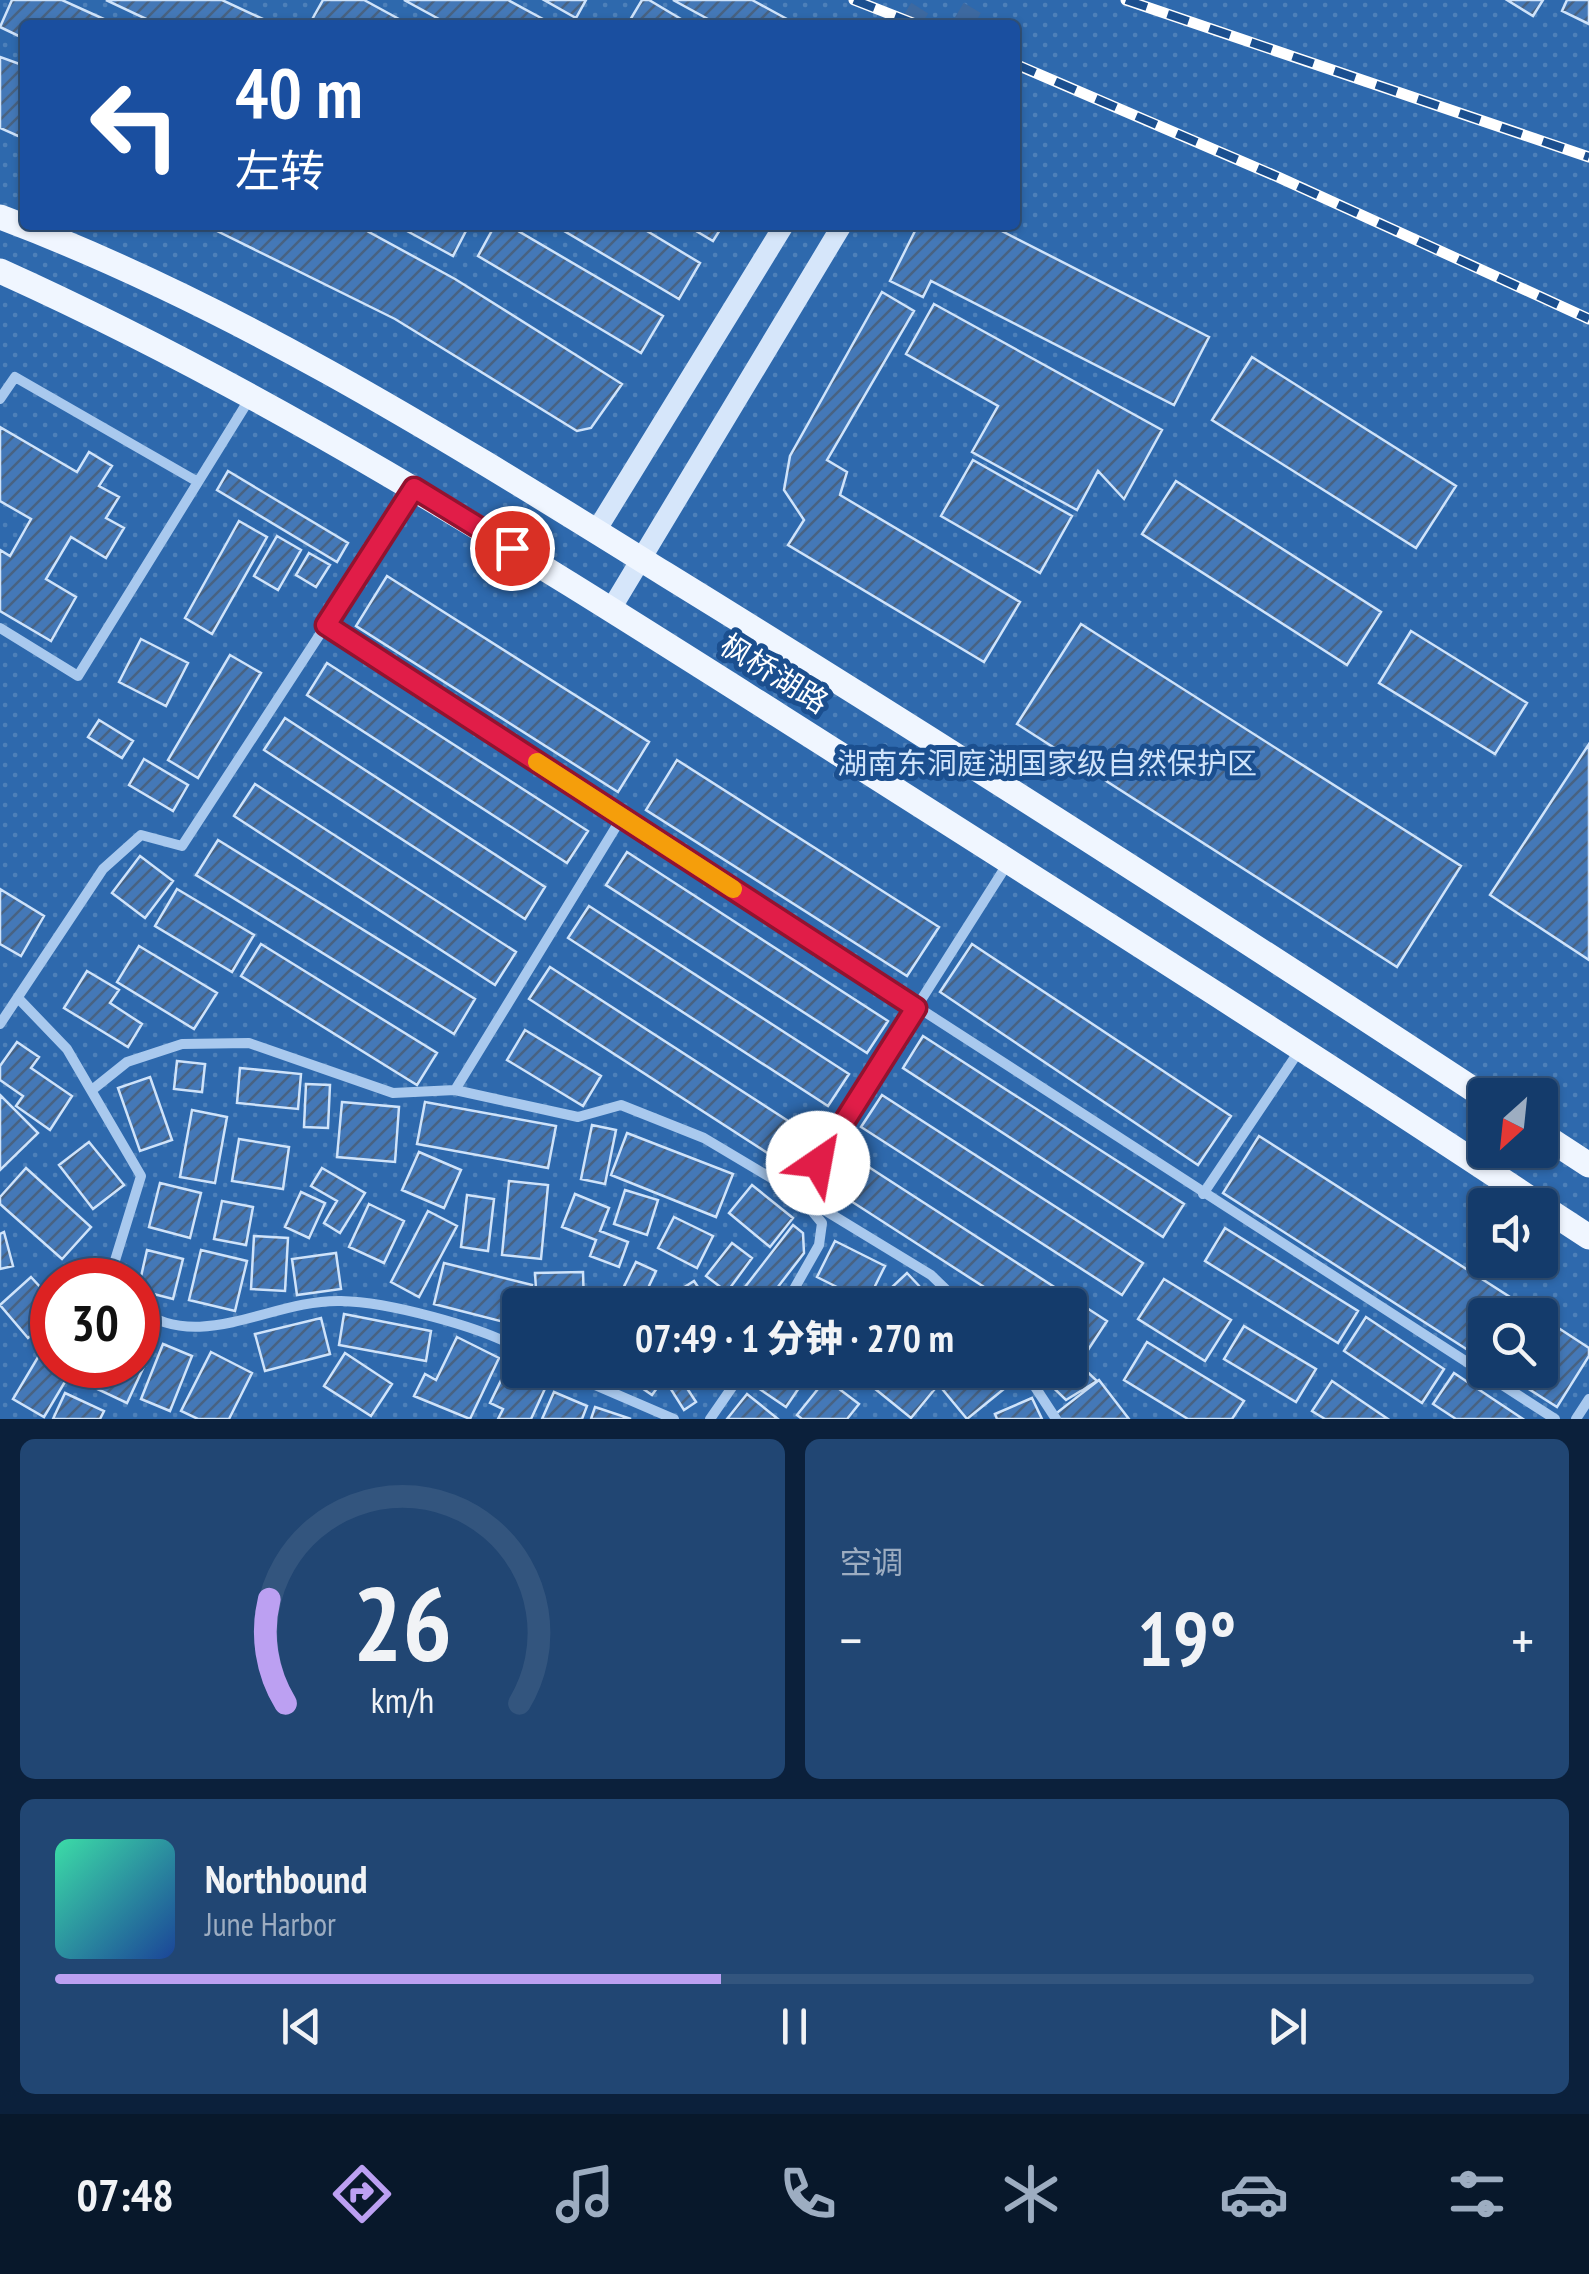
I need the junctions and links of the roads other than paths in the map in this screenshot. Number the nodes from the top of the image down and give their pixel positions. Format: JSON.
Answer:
{"nodes":[{"id":1,"x":35,"y":230,"type":"edge"},
{"id":2,"x":781,"y":230,"type":"edge"},
{"id":3,"x":839,"y":230,"type":"edge"},
{"id":4,"x":0,"y":271,"type":"edge"},
{"id":5,"x":251,"y":397,"type":"junction"},
{"id":6,"x":0,"y":399,"type":"edge"},
{"id":7,"x":198,"y":482,"type":"junction"},
{"id":8,"x":414,"y":488,"type":"junction"},
{"id":9,"x":596,"y":531,"type":"junction"},
{"id":10,"x":641,"y":559,"type":"junction"},
{"id":11,"x":611,"y":609,"type":"junction"},
{"id":12,"x":326,"y":625,"type":"junction"},
{"id":13,"x":0,"y":628,"type":"edge"},
{"id":14,"x":622,"y":817,"type":"junction"},
{"id":15,"x":1009,"y":862,"type":"junction"},
{"id":16,"x":18,"y":998,"type":"junction"},
{"id":17,"x":916,"y":1008,"type":"junction"},
{"id":18,"x":0,"y":1024,"type":"edge"},
{"id":19,"x":1302,"y":1048,"type":"junction"},
{"id":20,"x":1468,"y":1086,"type":"edge"},
{"id":21,"x":92,"y":1090,"type":"junction"},
{"id":22,"x":455,"y":1090,"type":"junction"},
{"id":23,"x":1558,"y":1145,"type":"edge"},
{"id":24,"x":1589,"y":1165,"type":"edge"},
{"id":25,"x":1514,"y":1188,"type":"edge"},
{"id":26,"x":798,"y":1194,"type":"junction"},
{"id":27,"x":1203,"y":1194,"type":"junction"},
{"id":28,"x":1558,"y":1217,"type":"edge"},
{"id":29,"x":1589,"y":1238,"type":"edge"},
{"id":30,"x":116,"y":1258,"type":"edge"},
{"id":31,"x":795,"y":1288,"type":"edge"},
{"id":32,"x":944,"y":1288,"type":"edge"},
{"id":33,"x":160,"y":1317,"type":"edge"},
{"id":34,"x":502,"y":1339,"type":"edge"},
{"id":35,"x":602,"y":1388,"type":"edge"},
{"id":36,"x":732,"y":1388,"type":"edge"},
{"id":37,"x":1036,"y":1388,"type":"edge"},
{"id":38,"x":1589,"y":1399,"type":"edge"},
{"id":39,"x":674,"y":1419,"type":"edge"},
{"id":40,"x":710,"y":1419,"type":"edge"},
{"id":41,"x":1056,"y":1419,"type":"edge"},
{"id":42,"x":1555,"y":1419,"type":"edge"},
{"id":43,"x":1576,"y":1419,"type":"edge"}],
"edges":[{"from":1,"to":9,"type":"main road","name":"枫桥湖路"},
{"from":2,"to":9,"type":"main road"},
{"from":3,"to":10,"type":"main road"},
{"from":4,"to":5,"type":"main road","name":"枫桥湖路"},
{"from":5,"to":7,"type":"street"},
{"from":5,"to":8,"type":"main road","name":"枫桥湖路"},
{"from":6,"to":7,"type":"street"},
{"from":7,"to":13,"type":"street"},
{"from":8,"to":11,"type":"main road","name":"枫桥湖路"},
{"from":8,"to":12,"type":"street"},
{"from":9,"to":10,"type":"main road","name":"枫桥湖路"},
{"from":10,"to":11,"type":"main road"},
{"from":10,"to":20,"type":"main road","name":"枫桥湖路"},
{"from":11,"to":15,"type":"main road","name":"枫桥湖路"},
{"from":12,"to":14,"type":"street"},
{"from":12,"to":16,"type":"street"},
{"from":14,"to":17,"type":"street"},
{"from":14,"to":22,"type":"street"},
{"from":15,"to":17,"type":"street"},
{"from":15,"to":19,"type":"main road","name":"枫桥湖路"},
{"from":16,"to":18,"type":"street"},
{"from":16,"to":21,"type":"street"},
{"from":17,"to":26,"type":"street"},
{"from":17,"to":27,"type":"street"},
{"from":19,"to":25,"type":"main road","name":"枫桥湖路"},
{"from":19,"to":27,"type":"street"},
{"from":21,"to":22,"type":"street"},
{"from":21,"to":30,"type":"street"},
{"from":22,"to":26,"type":"street"},
{"from":23,"to":24,"type":"main road"},
{"from":26,"to":31,"type":"street"},
{"from":26,"to":32,"type":"street"},
{"from":27,"to":42,"type":"street"},
{"from":28,"to":29,"type":"main road","name":"枫桥湖路"},
{"from":33,"to":34,"type":"street"},
{"from":35,"to":39,"type":"street"},
{"from":36,"to":40,"type":"street"},
{"from":37,"to":41,"type":"street"},
{"from":38,"to":43,"type":"street"}]}
